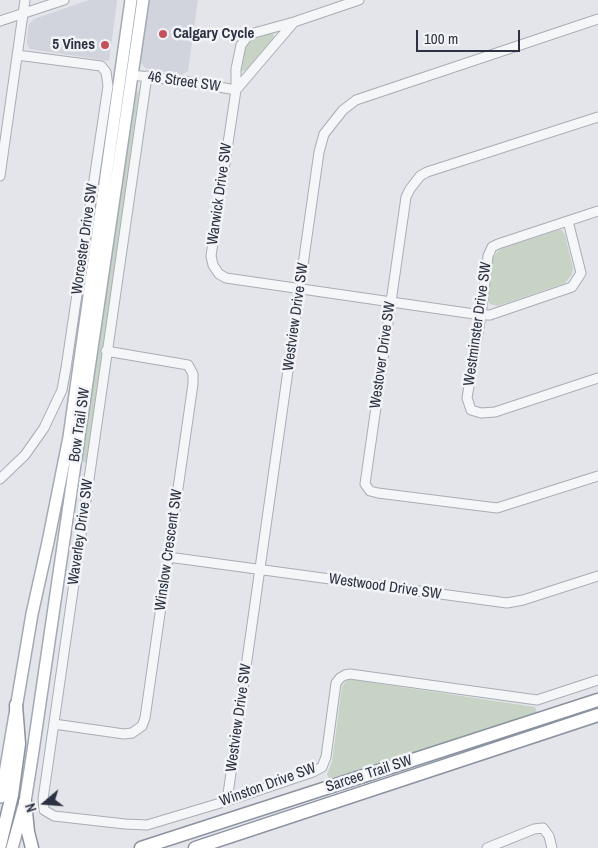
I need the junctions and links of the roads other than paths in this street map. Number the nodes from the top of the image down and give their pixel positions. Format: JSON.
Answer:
{"nodes":[{"id":1,"x":25,"y":0,"type":"edge"},
{"id":2,"x":64,"y":0,"type":"edge"},
{"id":3,"x":131,"y":0,"type":"edge"},
{"id":4,"x":143,"y":0,"type":"edge"},
{"id":5,"x":359,"y":0,"type":"edge"},
{"id":6,"x":23,"y":13,"type":"junction"},
{"id":7,"x":598,"y":19,"type":"edge"},
{"id":8,"x":0,"y":21,"type":"edge"},
{"id":9,"x":294,"y":22,"type":"junction"},
{"id":10,"x":17,"y":55,"type":"junction"},
{"id":11,"x":132,"y":74,"type":"junction"},
{"id":12,"x":147,"y":76,"type":"junction"},
{"id":13,"x":236,"y":90,"type":"junction"},
{"id":14,"x":598,"y":117,"type":"edge"},
{"id":15,"x":3,"y":138,"type":"edge"},
{"id":16,"x":0,"y":176,"type":"edge"},
{"id":17,"x":598,"y":211,"type":"edge"},
{"id":18,"x":568,"y":221,"type":"junction"},
{"id":19,"x":300,"y":289,"type":"junction"},
{"id":20,"x":391,"y":302,"type":"junction"},
{"id":21,"x":481,"y":315,"type":"junction"},
{"id":22,"x":106,"y":351,"type":"junction"},
{"id":23,"x":598,"y":378,"type":"edge"},
{"id":24,"x":598,"y":476,"type":"edge"},
{"id":25,"x":0,"y":479,"type":"edge"},
{"id":26,"x":48,"y":542,"type":"junction"},
{"id":27,"x":62,"y":548,"type":"junction"},
{"id":28,"x":168,"y":557,"type":"junction"},
{"id":29,"x":260,"y":570,"type":"junction"},
{"id":30,"x":598,"y":576,"type":"edge"},
{"id":31,"x":598,"y":680,"type":"edge"},
{"id":32,"x":598,"y":700,"type":"edge"},
{"id":33,"x":16,"y":705,"type":"junction"},
{"id":34,"x":598,"y":715,"type":"edge"},
{"id":35,"x":54,"y":724,"type":"junction"},
{"id":36,"x":1,"y":795,"type":"edge"},
{"id":37,"x":227,"y":801,"type":"junction"},
{"id":38,"x":25,"y":802,"type":"junction"},
{"id":39,"x":44,"y":810,"type":"joint"},
{"id":40,"x":0,"y":844,"type":"edge"},
{"id":41,"x":12,"y":848,"type":"edge"},
{"id":42,"x":32,"y":848,"type":"edge"},
{"id":43,"x":141,"y":848,"type":"edge"},
{"id":44,"x":195,"y":848,"type":"edge"},
{"id":45,"x":487,"y":848,"type":"edge"},
{"id":46,"x":552,"y":848,"type":"edge"}],
"edges":[{"from":1,"to":6,"type":"street"},
{"from":2,"to":6,"type":"street"},
{"from":3,"to":26,"type":"main road","name":"Bow Trail SW"},
{"from":4,"to":11,"type":"main road","name":"Bow Trail SW"},
{"from":5,"to":9,"type":"street","name":"Warwick Drive SW"},
{"from":6,"to":8,"type":"street"},
{"from":6,"to":10,"type":"street"},
{"from":7,"to":19,"type":"street","name":"Westview Drive SW"},
{"from":9,"to":13,"type":"street"},
{"from":9,"to":13,"type":"street","name":"Warwick Drive SW"},
{"from":10,"to":15,"type":"street"},
{"from":10,"to":25,"type":"street","name":"Worcester Drive SW"},
{"from":11,"to":12,"type":"street","name":"46 Street SW"},
{"from":11,"to":27,"type":"main road","name":"Bow Trail SW"},
{"from":12,"to":13,"type":"street","name":"46 Street SW"},
{"from":12,"to":22,"type":"street","name":"Waverley Drive SW"},
{"from":13,"to":19,"type":"street","name":"Warwick Drive SW"},
{"from":14,"to":20,"type":"street","name":"Westover Drive SW"},
{"from":15,"to":16,"type":"street"},
{"from":17,"to":18,"type":"street","name":"Westminster Drive SW"},
{"from":18,"to":21,"type":"street","name":"Westminster Drive SW"},
{"from":18,"to":21,"type":"street"},
{"from":19,"to":20,"type":"street"},
{"from":19,"to":29,"type":"street","name":"Westview Drive SW"},
{"from":20,"to":21,"type":"street"},
{"from":20,"to":24,"type":"street","name":"Westover Drive SW"},
{"from":21,"to":23,"type":"street","name":"Westminster Drive SW"},
{"from":22,"to":28,"type":"street","name":"Winslow Crescent SW"},
{"from":22,"to":35,"type":"street","name":"Waverley Drive SW"},
{"from":26,"to":27,"type":"main road"},
{"from":26,"to":33,"type":"main road","name":"Bow Trail SW"},
{"from":27,"to":38,"type":"main road","name":"Bow Trail SW"},
{"from":28,"to":29,"type":"street","name":"Westwood Drive SW"},
{"from":28,"to":35,"type":"street","name":"Winslow Crescent SW"},
{"from":29,"to":30,"type":"street","name":"Westwood Drive SW"},
{"from":29,"to":37,"type":"street","name":"Westview Drive SW"},
{"from":31,"to":37,"type":"street","name":"Winston Drive SW"},
{"from":32,"to":43,"type":"highway","name":"Sarcee Trail SW"},
{"from":33,"to":36,"type":"main road","name":"Bow Trail SW"},
{"from":33,"to":40,"type":"highway"},
{"from":34,"to":44,"type":"highway","name":"Sarcee Trail SW"},
{"from":35,"to":39,"type":"street","name":"Waverley Drive SW"},
{"from":37,"to":39,"type":"street","name":"Winston Drive SW"},
{"from":38,"to":41,"type":"main road","name":"Bow Trail SW"},
{"from":38,"to":42,"type":"highway"},
{"from":45,"to":46,"type":"street"}]}
